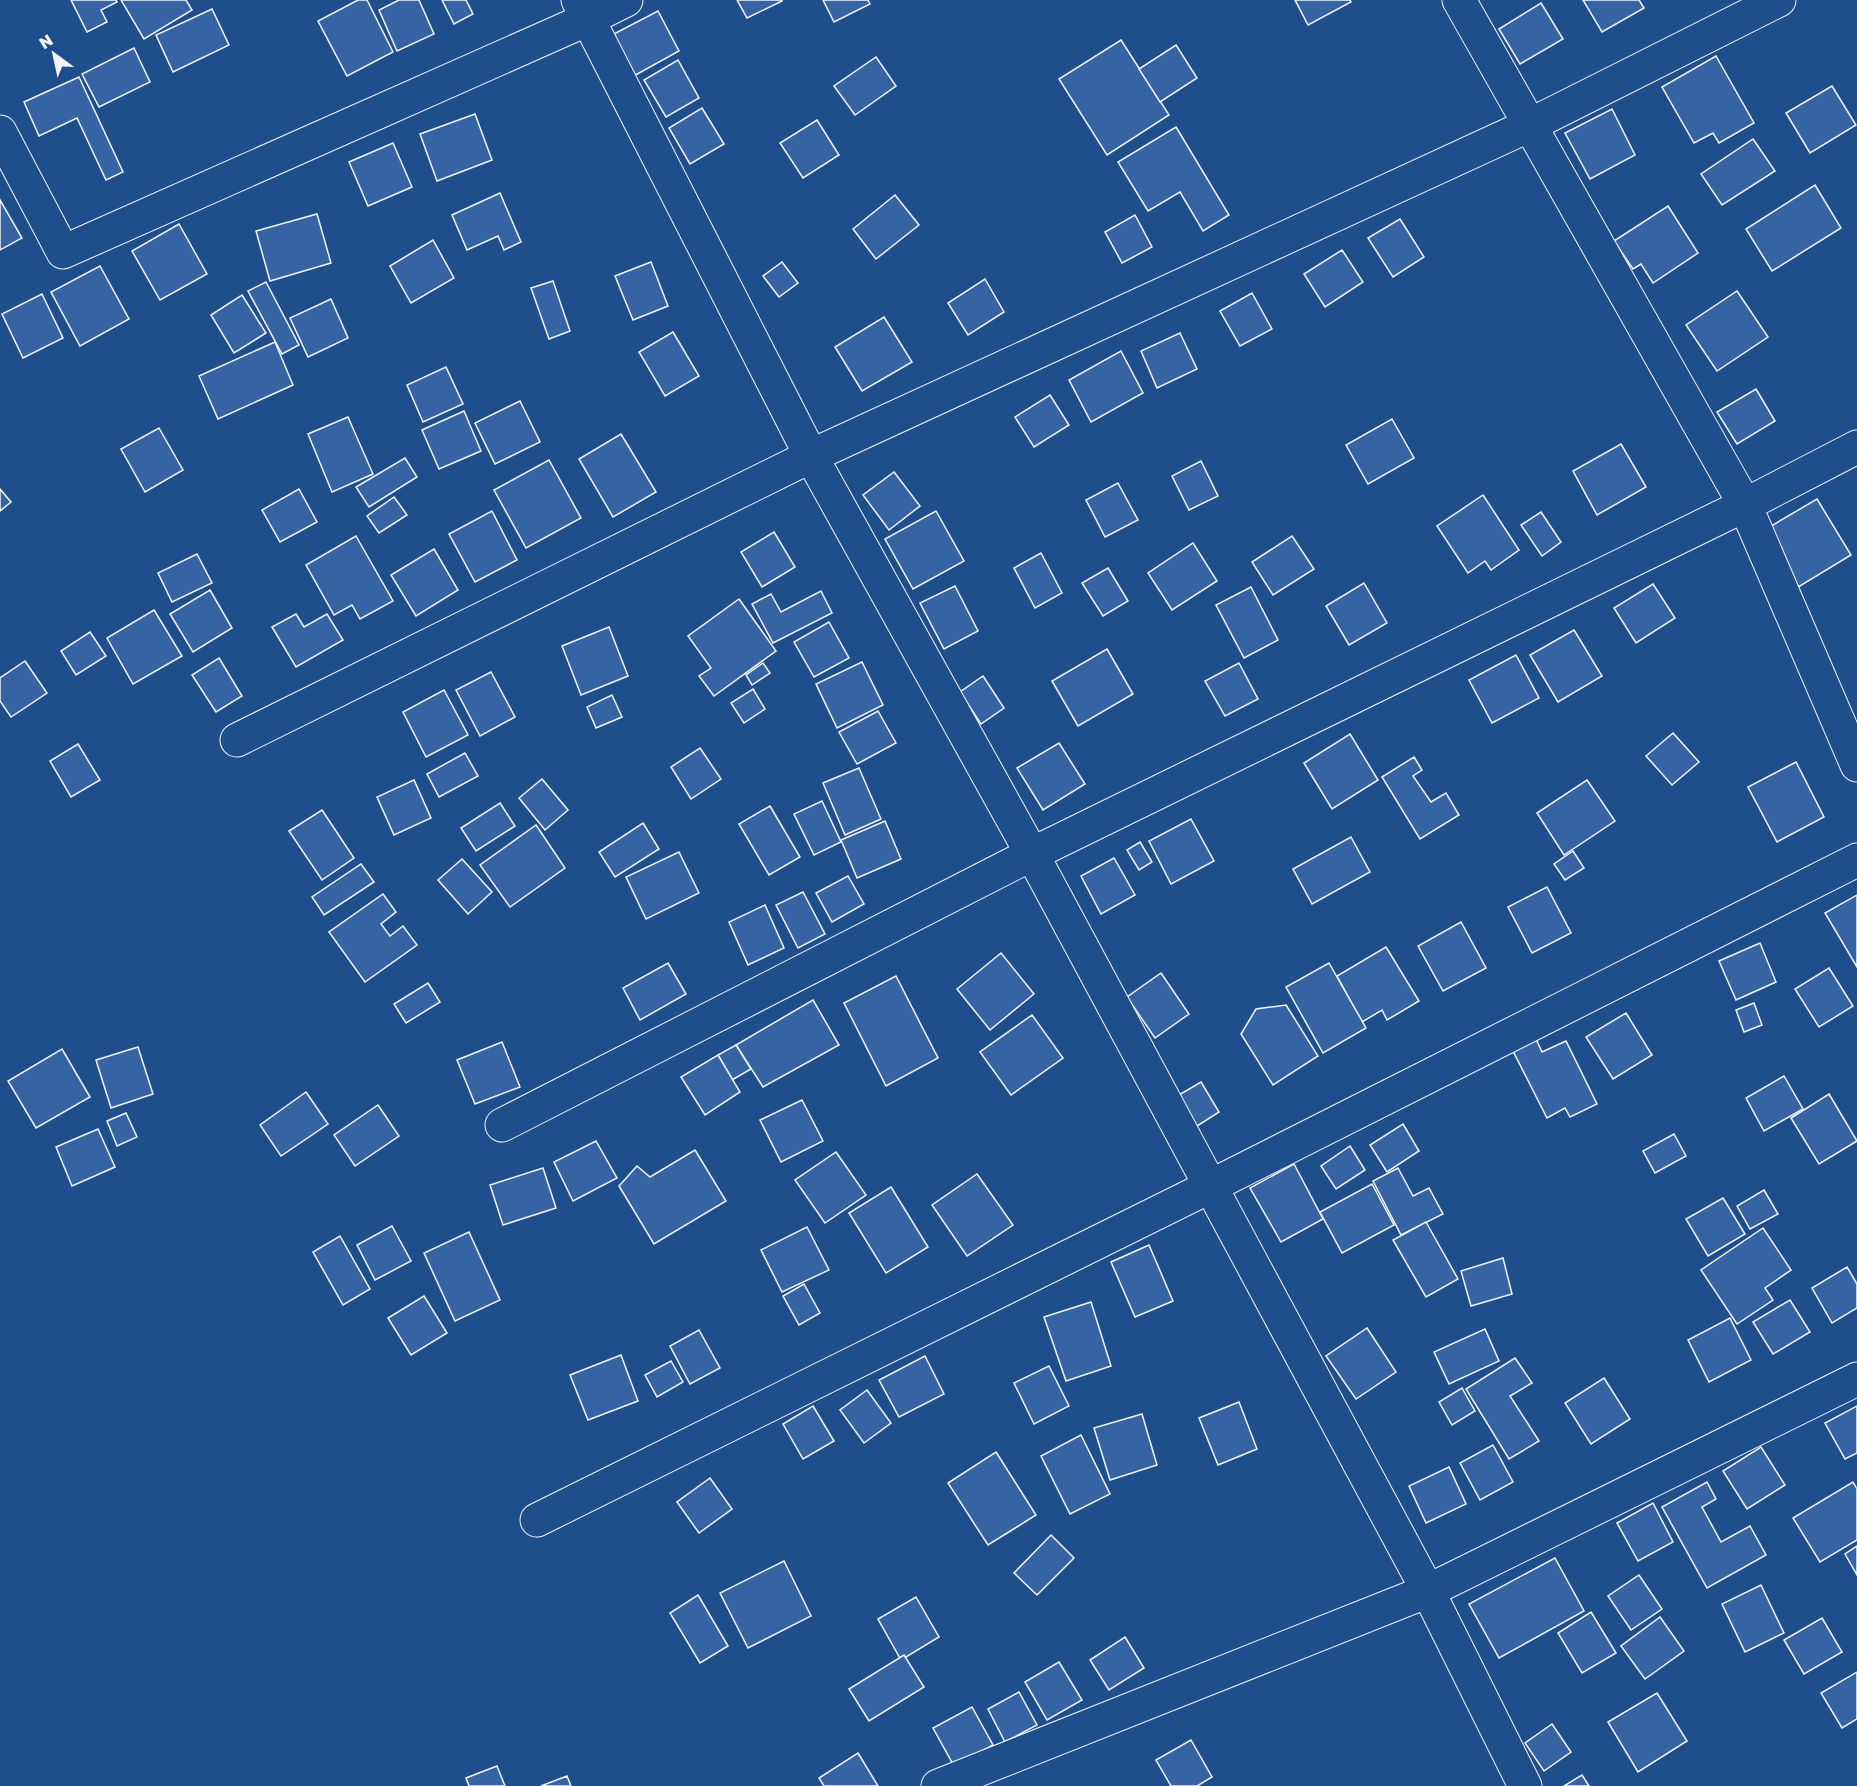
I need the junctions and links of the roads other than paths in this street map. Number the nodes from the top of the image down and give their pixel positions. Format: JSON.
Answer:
{"nodes":[{"id":1,"x":626,"y":0,"type":"edge"},
{"id":2,"x":1459,"y":0,"type":"edge"},
{"id":3,"x":1779,"y":0,"type":"edge"},
{"id":4,"x":583,"y":9,"type":"edge"},
{"id":5,"x":1530,"y":124,"type":"junction"},
{"id":6,"x":0,"y":132,"type":"edge"},
{"id":7,"x":1857,"y":447,"type":"edge"},
{"id":8,"x":811,"y":456,"type":"junction"},
{"id":9,"x":1744,"y":505,"type":"junction"},
{"id":10,"x":237,"y":740,"type":"dead end"},
{"id":11,"x":1857,"y":765,"type":"edge"},
{"id":12,"x":1032,"y":854,"type":"junction"},
{"id":13,"x":1857,"y":860,"type":"edge"},
{"id":14,"x":502,"y":1125,"type":"dead end"},
{"id":15,"x":1211,"y":1186,"type":"junction"},
{"id":16,"x":1857,"y":1378,"type":"edge"},
{"id":17,"x":537,"y":1520,"type":"dead end"},
{"id":18,"x":1428,"y":1591,"type":"junction"},
{"id":19,"x":938,"y":1786,"type":"edge"},
{"id":20,"x":1525,"y":1786,"type":"edge"}],
"edges":[{"from":1,"to":4,"type":"street"},
{"from":2,"to":5,"type":"street"},
{"from":3,"to":5,"type":"street"},
{"from":4,"to":6,"type":"street"},
{"from":4,"to":8,"type":"street"},
{"from":5,"to":8,"type":"street"},
{"from":5,"to":9,"type":"street"},
{"from":7,"to":9,"type":"street"},
{"from":8,"to":10,"type":"street"},
{"from":8,"to":12,"type":"street"},
{"from":9,"to":11,"type":"street"},
{"from":9,"to":12,"type":"street"},
{"from":12,"to":14,"type":"street"},
{"from":12,"to":15,"type":"street"},
{"from":13,"to":15,"type":"street"},
{"from":15,"to":17,"type":"street"},
{"from":15,"to":18,"type":"street"},
{"from":16,"to":18,"type":"street"},
{"from":18,"to":19,"type":"street"},
{"from":18,"to":20,"type":"street"}]}
